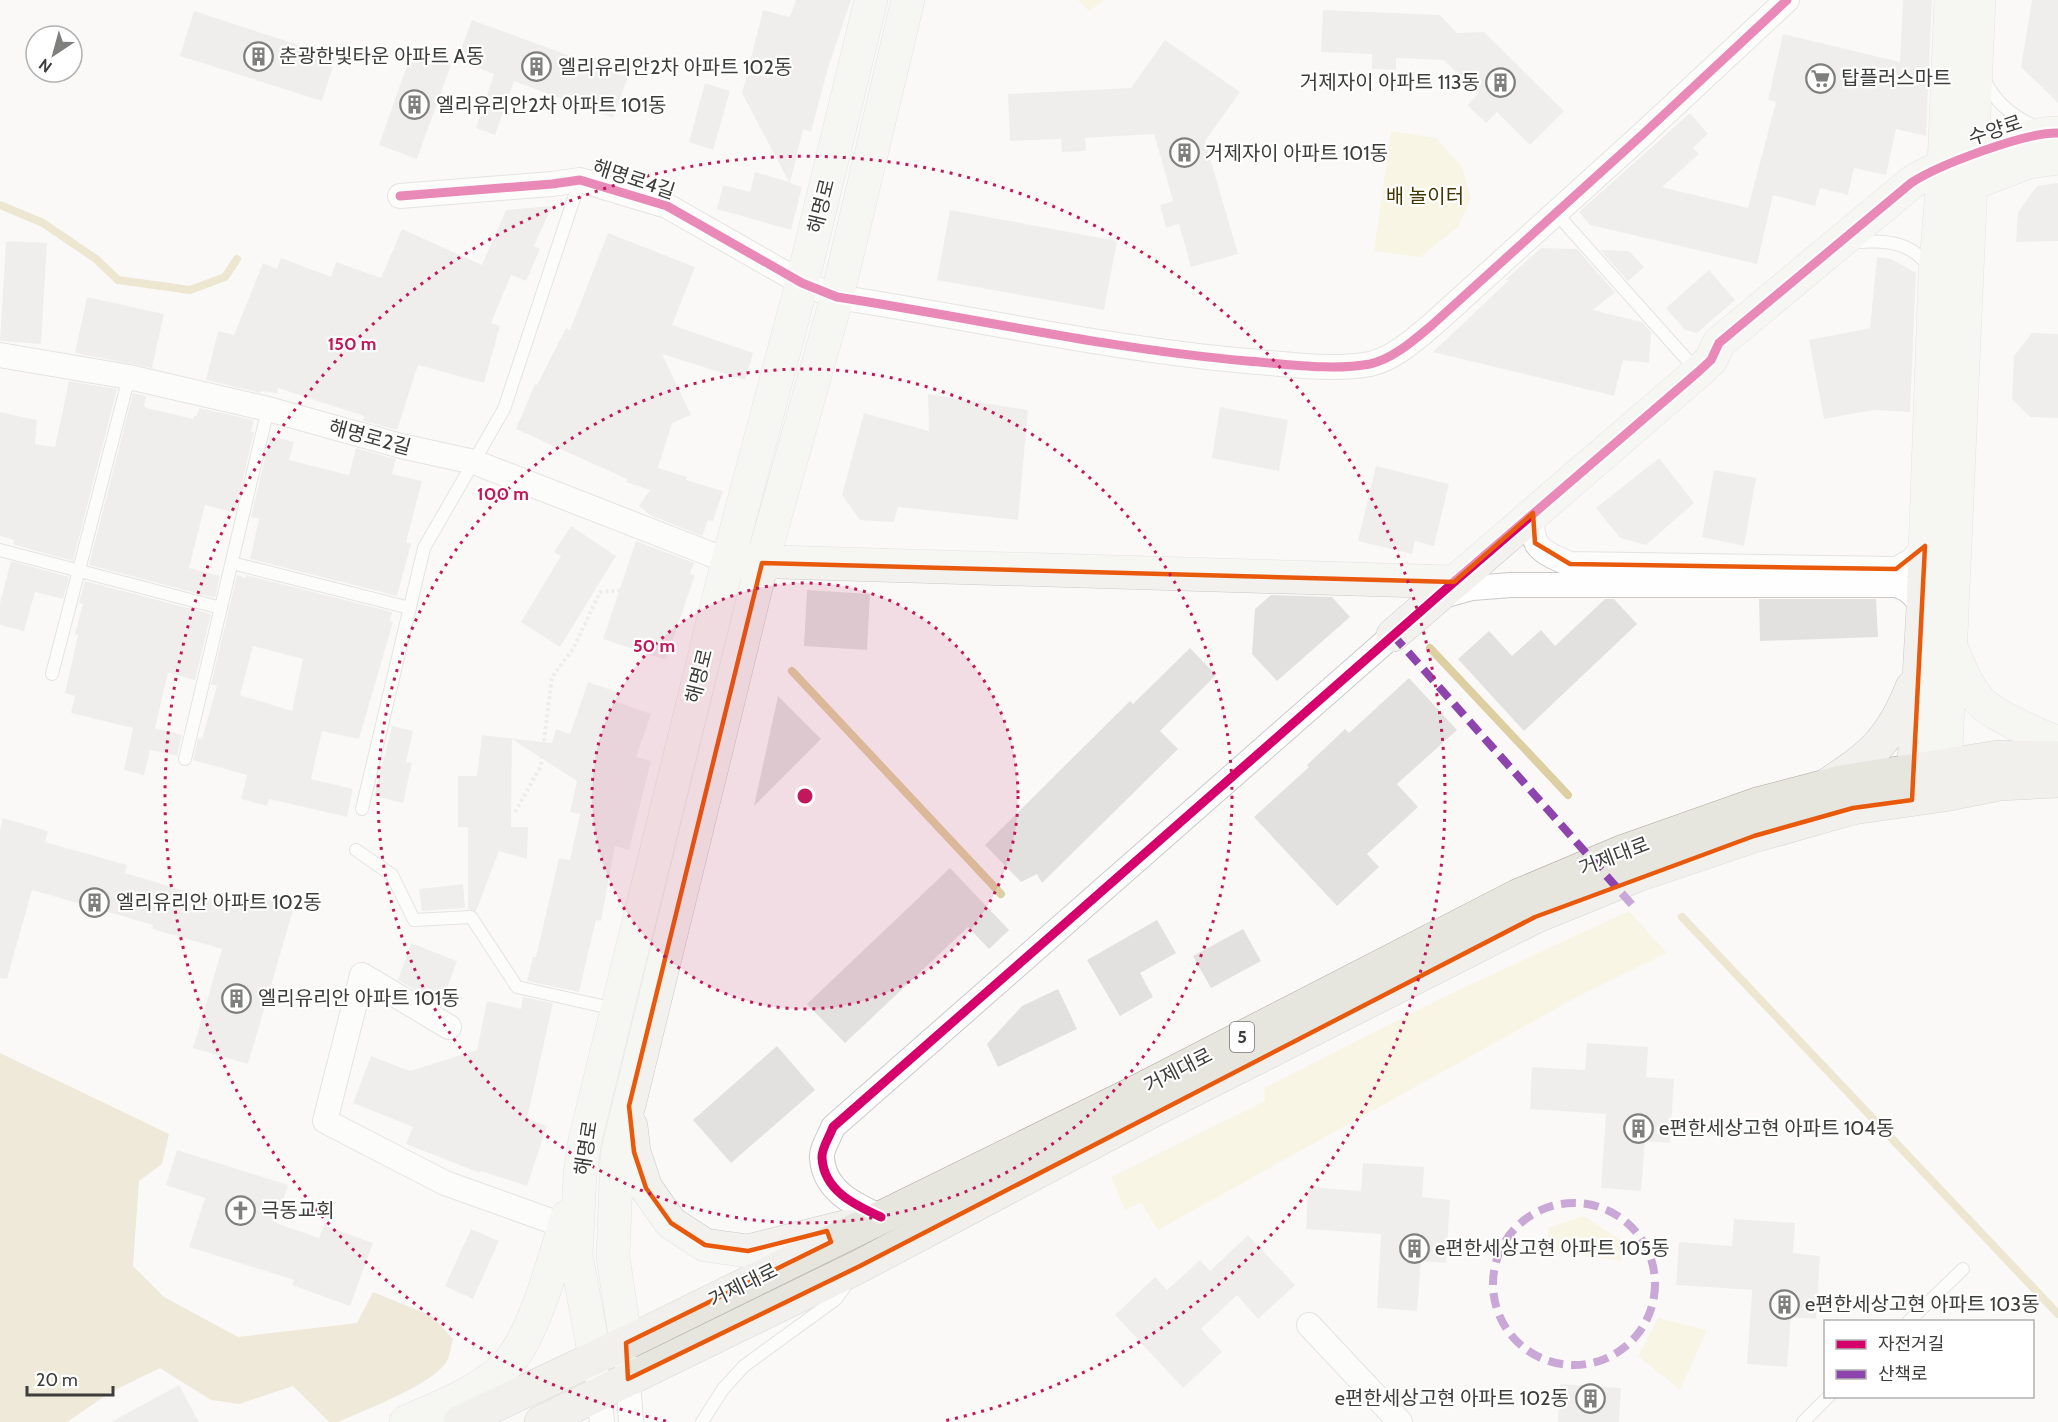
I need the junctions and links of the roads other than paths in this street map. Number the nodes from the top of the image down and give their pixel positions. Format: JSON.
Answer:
{"nodes":[{"id":1,"x":871,"y":0,"type":"edge"},
{"id":2,"x":908,"y":0,"type":"edge"},
{"id":3,"x":1787,"y":0,"type":"edge"},
{"id":4,"x":1951,"y":0,"type":"edge"},
{"id":5,"x":1979,"y":0,"type":"edge"},
{"id":6,"x":1977,"y":67,"type":"junction"},
{"id":7,"x":2056,"y":141,"type":"edge"},
{"id":8,"x":1957,"y":175,"type":"junction"},
{"id":9,"x":580,"y":180,"type":"junction"},
{"id":10,"x":400,"y":196,"type":"dead end"},
{"id":11,"x":1556,"y":213,"type":"junction"},
{"id":12,"x":1861,"y":242,"type":"junction"},
{"id":13,"x":1935,"y":275,"type":"junction"},
{"id":14,"x":802,"y":283,"type":"junction"},
{"id":15,"x":837,"y":297,"type":"junction"},
{"id":16,"x":0,"y":355,"type":"edge"},
{"id":17,"x":1705,"y":366,"type":"junction"},
{"id":18,"x":129,"y":377,"type":"junction"},
{"id":19,"x":268,"y":409,"type":"junction"},
{"id":20,"x":474,"y":462,"type":"junction"},
{"id":21,"x":1533,"y":513,"type":"junction"},
{"id":22,"x":1925,"y":546,"type":"junction"},
{"id":23,"x":0,"y":550,"type":"edge"},
{"id":24,"x":728,"y":561,"type":"junction"},
{"id":25,"x":762,"y":562,"type":"junction"},
{"id":26,"x":232,"y":563,"type":"junction"},
{"id":27,"x":79,"y":570,"type":"junction"},
{"id":28,"x":1444,"y":590,"type":"junction"},
{"id":29,"x":221,"y":608,"type":"junction"},
{"id":30,"x":410,"y":608,"type":"junction"},
{"id":31,"x":1923,"y":609,"type":"junction"},
{"id":32,"x":1392,"y":635,"type":"joint"},
{"id":33,"x":1949,"y":642,"type":"junction"},
{"id":34,"x":1920,"y":668,"type":"junction"},
{"id":35,"x":52,"y":674,"type":"dead end"},
{"id":36,"x":2058,"y":742,"type":"edge"},
{"id":37,"x":185,"y":759,"type":"dead end"},
{"id":38,"x":2056,"y":777,"type":"edge"},
{"id":39,"x":1945,"y":780,"type":"junction"},
{"id":40,"x":1913,"y":785,"type":"junction"},
{"id":41,"x":1824,"y":787,"type":"junction"},
{"id":42,"x":362,"y":809,"type":"dead end"},
{"id":43,"x":356,"y":850,"type":"dead end"},
{"id":44,"x":616,"y":1009,"type":"junction"},
{"id":45,"x":449,"y":1027,"type":"dead end"},
{"id":46,"x":629,"y":1106,"type":"junction"},
{"id":47,"x":580,"y":1175,"type":"junction"},
{"id":48,"x":881,"y":1217,"type":"junction"},
{"id":49,"x":565,"y":1226,"type":"junction"},
{"id":50,"x":860,"y":1266,"type":"junction"},
{"id":51,"x":1963,"y":1269,"type":"dead end"},
{"id":52,"x":1910,"y":1320,"type":"edge"},
{"id":53,"x":1309,"y":1325,"type":"dead end"},
{"id":54,"x":626,"y":1343,"type":"junction"},
{"id":55,"x":595,"y":1358,"type":"junction"},
{"id":56,"x":628,"y":1379,"type":"junction"},
{"id":57,"x":1827,"y":1398,"type":"edge"},
{"id":58,"x":600,"y":1408,"type":"edge"},
{"id":59,"x":406,"y":1422,"type":"edge"},
{"id":60,"x":460,"y":1422,"type":"edge"},
{"id":61,"x":541,"y":1422,"type":"edge"},
{"id":62,"x":632,"y":1422,"type":"edge"},
{"id":63,"x":702,"y":1422,"type":"edge"},
{"id":64,"x":1400,"y":1422,"type":"edge"},
{"id":65,"x":1803,"y":1422,"type":"edge"}],
"edges":[{"from":1,"to":14,"type":"street","name":"해명로"},
{"from":2,"to":15,"type":"street","name":"해명로"},
{"from":3,"to":11,"type":"street","name":"해명로4길"},
{"from":4,"to":8,"type":"street","name":"수양로"},
{"from":5,"to":6,"type":"street","name":"수양로"},
{"from":6,"to":7,"type":"lane"},
{"from":6,"to":8,"type":"street","name":"수양로"},
{"from":7,"to":8,"type":"street","name":"수양로"},
{"from":8,"to":12,"type":"street"},
{"from":8,"to":13,"type":"street"},
{"from":8,"to":17,"type":"street"},
{"from":8,"to":33,"type":"street"},
{"from":9,"to":10,"type":"street","name":"해명로4길"},
{"from":9,"to":14,"type":"street","name":"해명로4길"},
{"from":9,"to":20,"type":"lane"},
{"from":11,"to":15,"type":"street","name":"해명로4길"},
{"from":11,"to":17,"type":"lane"},
{"from":12,"to":13,"type":"lane"},
{"from":12,"to":17,"type":"street"},
{"from":13,"to":22,"type":"street"},
{"from":14,"to":15,"type":"street","name":"해명로4길"},
{"from":14,"to":24,"type":"street","name":"해명로"},
{"from":15,"to":25,"type":"street","name":"해명로"},
{"from":16,"to":18,"type":"street","name":"해명로2길"},
{"from":17,"to":21,"type":"street"},
{"from":18,"to":19,"type":"street","name":"해명로2길"},
{"from":18,"to":27,"type":"lane"},
{"from":19,"to":20,"type":"street","name":"해명로2길"},
{"from":19,"to":26,"type":"lane"},
{"from":20,"to":24,"type":"street","name":"해명로2길"},
{"from":20,"to":30,"type":"lane"},
{"from":21,"to":22,"type":"street"},
{"from":21,"to":28,"type":"street"},
{"from":22,"to":31,"type":"street"},
{"from":23,"to":27,"type":"lane"},
{"from":24,"to":25,"type":"street"},
{"from":24,"to":44,"type":"street","name":"해명로"},
{"from":25,"to":28,"type":"street"},
{"from":25,"to":46,"type":"street","name":"해명로"},
{"from":26,"to":29,"type":"lane"},
{"from":26,"to":30,"type":"lane"},
{"from":27,"to":29,"type":"lane"},
{"from":27,"to":35,"type":"lane"},
{"from":28,"to":31,"type":"street"},
{"from":28,"to":32,"type":"street"},
{"from":29,"to":37,"type":"lane"},
{"from":30,"to":42,"type":"lane"},
{"from":31,"to":34,"type":"street"},
{"from":32,"to":48,"type":"street"},
{"from":33,"to":36,"type":"street"},
{"from":33,"to":39,"type":"street"},
{"from":34,"to":40,"type":"street"},
{"from":34,"to":41,"type":"street"},
{"from":38,"to":39,"type":"main road","name":"거제대로","number":"5"},
{"from":39,"to":40,"type":"main road","name":"거제대로","number":"5"},
{"from":40,"to":41,"type":"main road","name":"거제대로","number":"5"},
{"from":40,"to":50,"type":"main road","name":"거제대로","number":"5"},
{"from":41,"to":48,"type":"main road","name":"거제대로","number":"5"},
{"from":43,"to":44,"type":"lane"},
{"from":44,"to":47,"type":"street","name":"해명로"},
{"from":45,"to":49,"type":"street"},
{"from":46,"to":48,"type":"street"},
{"from":46,"to":54,"type":"street","name":"해명로"},
{"from":47,"to":49,"type":"street"},
{"from":47,"to":55,"type":"street","name":"해명로"},
{"from":48,"to":54,"type":"main road","name":"거제대로","number":"5"},
{"from":49,"to":59,"type":"street"},
{"from":50,"to":56,"type":"main road","name":"거제대로","number":"5"},
{"from":50,"to":63,"type":"lane"},
{"from":51,"to":52,"type":"lane"},
{"from":53,"to":64,"type":"street"},
{"from":54,"to":55,"type":"main road","name":"거제대로","number":"5"},
{"from":54,"to":56,"type":"street"},
{"from":55,"to":58,"type":"street"},
{"from":55,"to":60,"type":"main road","name":"거제대로","number":"5"},
{"from":56,"to":58,"type":"main road","name":"거제대로","number":"5"},
{"from":56,"to":62,"type":"street"},
{"from":57,"to":65,"type":"lane"},
{"from":58,"to":61,"type":"main road","name":"거제대로","number":"5"}]}
